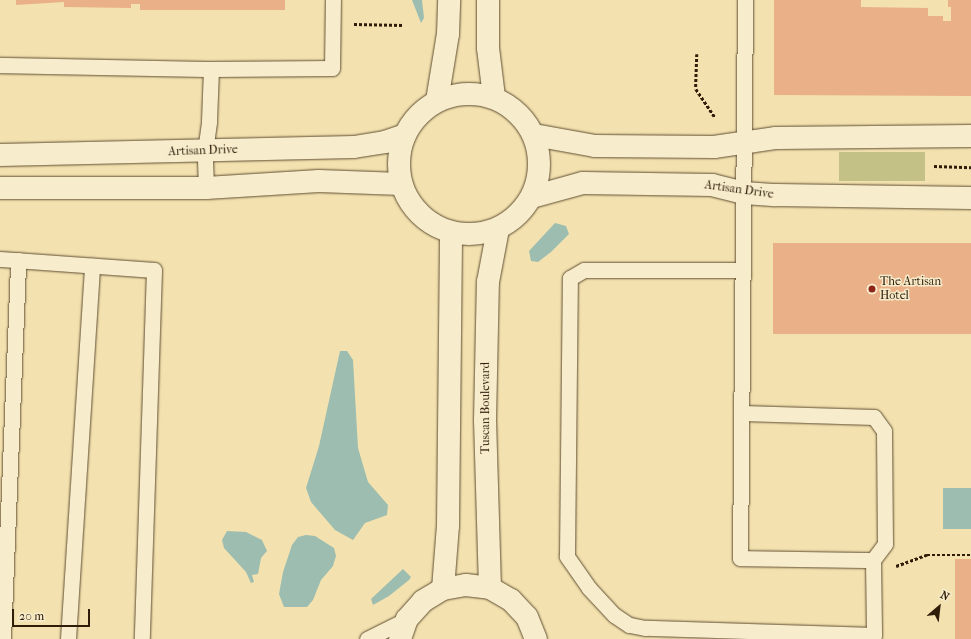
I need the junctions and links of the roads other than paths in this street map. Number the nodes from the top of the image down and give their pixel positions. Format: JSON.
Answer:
{"nodes":[{"id":1,"x":333,"y":0,"type":"edge"},
{"id":2,"x":449,"y":0,"type":"edge"},
{"id":3,"x":488,"y":0,"type":"edge"},
{"id":4,"x":745,"y":0,"type":"edge"},
{"id":5,"x":0,"y":65,"type":"edge"},
{"id":6,"x":211,"y":69,"type":"junction"},
{"id":7,"x":494,"y":98,"type":"junction"},
{"id":8,"x":437,"y":101,"type":"junction"},
{"id":9,"x":534,"y":134,"type":"junction"},
{"id":10,"x":404,"y":135,"type":"junction"},
{"id":11,"x":971,"y":136,"type":"edge"},
{"id":12,"x":744,"y":142,"type":"junction"},
{"id":13,"x":205,"y":151,"type":"junction"},
{"id":14,"x":0,"y":155,"type":"edge"},
{"id":15,"x":401,"y":184,"type":"junction"},
{"id":16,"x":0,"y":188,"type":"edge"},
{"id":17,"x":206,"y":188,"type":"junction"},
{"id":18,"x":744,"y":193,"type":"junction"},
{"id":19,"x":532,"y":197,"type":"junction"},
{"id":20,"x":971,"y":198,"type":"edge"},
{"id":21,"x":498,"y":229,"type":"junction"},
{"id":22,"x":451,"y":233,"type":"junction"},
{"id":23,"x":0,"y":259,"type":"edge"},
{"id":24,"x":18,"y":260,"type":"junction"},
{"id":25,"x":92,"y":266,"type":"junction"},
{"id":26,"x":743,"y":270,"type":"junction"},
{"id":27,"x":742,"y":413,"type":"junction"},
{"id":28,"x":873,"y":562,"type":"junction"},
{"id":29,"x":490,"y":588,"type":"junction"},
{"id":30,"x":443,"y":589,"type":"junction"},
{"id":31,"x":404,"y":629,"type":"edge"},
{"id":32,"x":3,"y":639,"type":"edge"},
{"id":33,"x":68,"y":639,"type":"edge"},
{"id":34,"x":142,"y":639,"type":"edge"},
{"id":35,"x":367,"y":639,"type":"edge"},
{"id":36,"x":536,"y":639,"type":"edge"}],
"edges":[{"from":1,"to":6,"type":"lane"},
{"from":2,"to":8,"type":"main road"},
{"from":3,"to":7,"type":"main road"},
{"from":4,"to":12,"type":"lane"},
{"from":5,"to":6,"type":"lane"},
{"from":6,"to":13,"type":"lane"},
{"from":7,"to":8,"type":"main road"},
{"from":7,"to":9,"type":"main road"},
{"from":8,"to":10,"type":"main road"},
{"from":9,"to":12,"type":"main road"},
{"from":9,"to":19,"type":"main road"},
{"from":10,"to":13,"type":"main road","name":"Artisan Drive"},
{"from":10,"to":15,"type":"main road"},
{"from":11,"to":12,"type":"main road"},
{"from":12,"to":18,"type":"lane"},
{"from":13,"to":14,"type":"main road","name":"Artisan Drive"},
{"from":13,"to":17,"type":"lane"},
{"from":15,"to":17,"type":"main road"},
{"from":15,"to":22,"type":"main road"},
{"from":16,"to":17,"type":"main road"},
{"from":18,"to":19,"type":"main road","name":"Artisan Drive"},
{"from":18,"to":20,"type":"main road","name":"Artisan Drive"},
{"from":18,"to":26,"type":"lane"},
{"from":19,"to":21,"type":"main road"},
{"from":21,"to":22,"type":"main road"},
{"from":21,"to":29,"type":"main road","name":"Tuscan Boulevard"},
{"from":22,"to":30,"type":"main road"},
{"from":23,"to":24,"type":"lane"},
{"from":24,"to":25,"type":"lane"},
{"from":24,"to":32,"type":"lane"},
{"from":25,"to":33,"type":"lane"},
{"from":25,"to":34,"type":"lane"},
{"from":26,"to":27,"type":"lane"},
{"from":26,"to":28,"type":"lane"},
{"from":27,"to":28,"type":"lane"},
{"from":27,"to":28,"type":"lane"},
{"from":29,"to":30,"type":"main road"},
{"from":29,"to":36,"type":"main road"},
{"from":30,"to":31,"type":"main road"},
{"from":31,"to":35,"type":"lane"}]}
